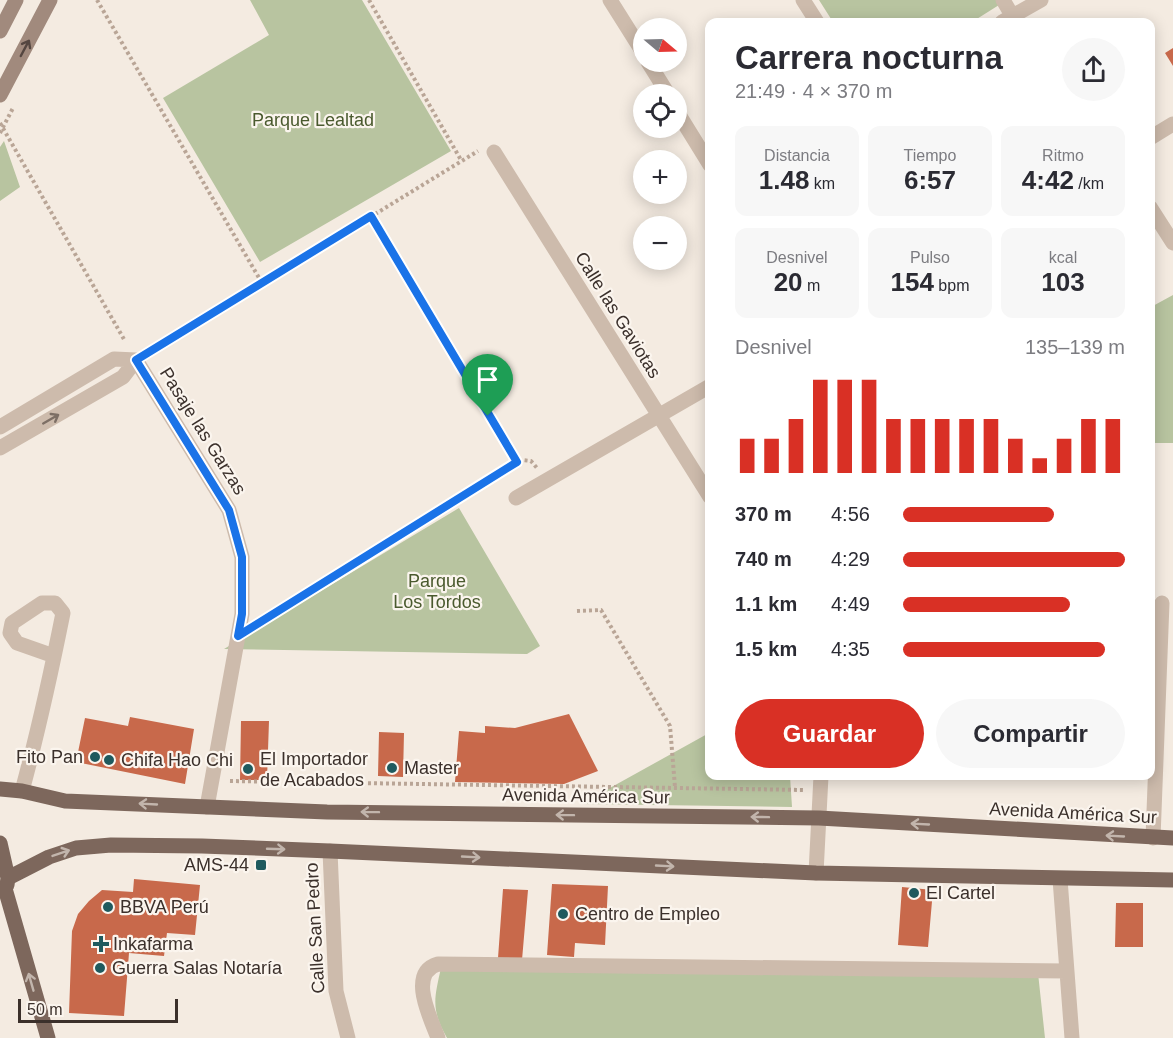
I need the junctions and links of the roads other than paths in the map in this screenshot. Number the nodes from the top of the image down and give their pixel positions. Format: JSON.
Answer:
{"nodes":[{"id":1,"x":16,"y":0,"type":"edge"},
{"id":2,"x":50,"y":0,"type":"edge"},
{"id":3,"x":610,"y":0,"type":"edge"},
{"id":4,"x":803,"y":0,"type":"edge"},
{"id":5,"x":1003,"y":0,"type":"edge"},
{"id":6,"x":1041,"y":0,"type":"edge"},
{"id":7,"x":814,"y":18,"type":"edge"},
{"id":8,"x":1008,"y":18,"type":"edge"},
{"id":9,"x":1011,"y":18,"type":"edge"},
{"id":10,"x":0,"y":31,"type":"edge"},
{"id":11,"x":633,"y":37,"type":"edge"},
{"id":12,"x":0,"y":95,"type":"edge"},
{"id":13,"x":1173,"y":124,"type":"edge"},
{"id":14,"x":687,"y":128,"type":"edge"},
{"id":15,"x":1155,"y":135,"type":"edge"},
{"id":16,"x":494,"y":152,"type":"road end"},
{"id":17,"x":705,"y":157,"type":"edge"},
{"id":18,"x":1155,"y":215,"type":"edge"},
{"id":19,"x":1173,"y":243,"type":"edge"},
{"id":20,"x":136,"y":360,"type":"junction"},
{"id":21,"x":705,"y":389,"type":"edge"},
{"id":22,"x":658,"y":417,"type":"junction"},
{"id":23,"x":0,"y":427,"type":"edge"},
{"id":24,"x":0,"y":448,"type":"edge"},
{"id":25,"x":705,"y":489,"type":"edge"},
{"id":26,"x":516,"y":498,"type":"dead end"},
{"id":27,"x":1162,"y":603,"type":"edge"},
{"id":28,"x":54,"y":656,"type":"dead end"},
{"id":29,"x":820,"y":783,"type":"edge"},
{"id":30,"x":0,"y":789,"type":"edge"},
{"id":31,"x":22,"y":791,"type":"junction"},
{"id":32,"x":207,"y":807,"type":"junction"},
{"id":33,"x":819,"y":818,"type":"junction"},
{"id":34,"x":1153,"y":838,"type":"junction"},
{"id":35,"x":1173,"y":838,"type":"edge"},
{"id":36,"x":0,"y":843,"type":"edge"},
{"id":37,"x":330,"y":851,"type":"junction"},
{"id":38,"x":816,"y":873,"type":"junction"},
{"id":39,"x":1060,"y":879,"type":"junction"},
{"id":40,"x":1173,"y":880,"type":"edge"},
{"id":41,"x":7,"y":885,"type":"junction"},
{"id":42,"x":0,"y":908,"type":"edge"},
{"id":43,"x":1067,"y":971,"type":"junction"},
{"id":44,"x":48,"y":1038,"type":"edge"},
{"id":45,"x":348,"y":1038,"type":"edge"},
{"id":46,"x":438,"y":1038,"type":"edge"},
{"id":47,"x":1072,"y":1038,"type":"edge"}],
"edges":[{"from":1,"to":10,"type":"street"},
{"from":12,"to":2,"type":"street","one_way":true},
{"from":3,"to":11,"type":"street"},
{"from":4,"to":7,"type":"street"},
{"from":5,"to":8,"type":"street"},
{"from":6,"to":9,"type":"street"},
{"from":13,"to":15,"type":"street"},
{"from":14,"to":17,"type":"street"},
{"from":16,"to":22,"type":"street","name":"Calle las Gaviotas"},
{"from":18,"to":19,"type":"street"},
{"from":20,"to":23,"type":"street"},
{"from":24,"to":20,"type":"street","one_way":true},
{"from":20,"to":32,"type":"street","name":"Pasaje las Garzas"},
{"from":21,"to":22,"type":"street"},
{"from":22,"to":25,"type":"street","name":"Calle las Gaviotas"},
{"from":22,"to":26,"type":"street"},
{"from":27,"to":34,"type":"street"},
{"from":28,"to":31,"type":"street"},
{"from":29,"to":33,"type":"street"},
{"from":30,"to":31,"type":"main road","name":"Avenida América Sur"},
{"from":32,"to":31,"type":"main road","name":"Avenida América Sur","one_way":true},
{"from":33,"to":32,"type":"main road","name":"Avenida América Sur","one_way":true},
{"from":34,"to":33,"type":"main road","name":"Avenida América Sur","one_way":true},
{"from":33,"to":38,"type":"street"},
{"from":34,"to":35,"type":"main road","name":"Avenida América Sur"},
{"from":36,"to":41,"type":"main road"},
{"from":37,"to":38,"type":"main road","one_way":true},
{"from":41,"to":37,"type":"main road","one_way":true},
{"from":37,"to":45,"type":"street","name":"Calle San Pedro"},
{"from":38,"to":39,"type":"main road"},
{"from":39,"to":40,"type":"main road"},
{"from":39,"to":43,"type":"street"},
{"from":41,"to":42,"type":"main road"},
{"from":44,"to":41,"type":"main road","one_way":true},
{"from":43,"to":46,"type":"street"},
{"from":43,"to":47,"type":"street"}]}
